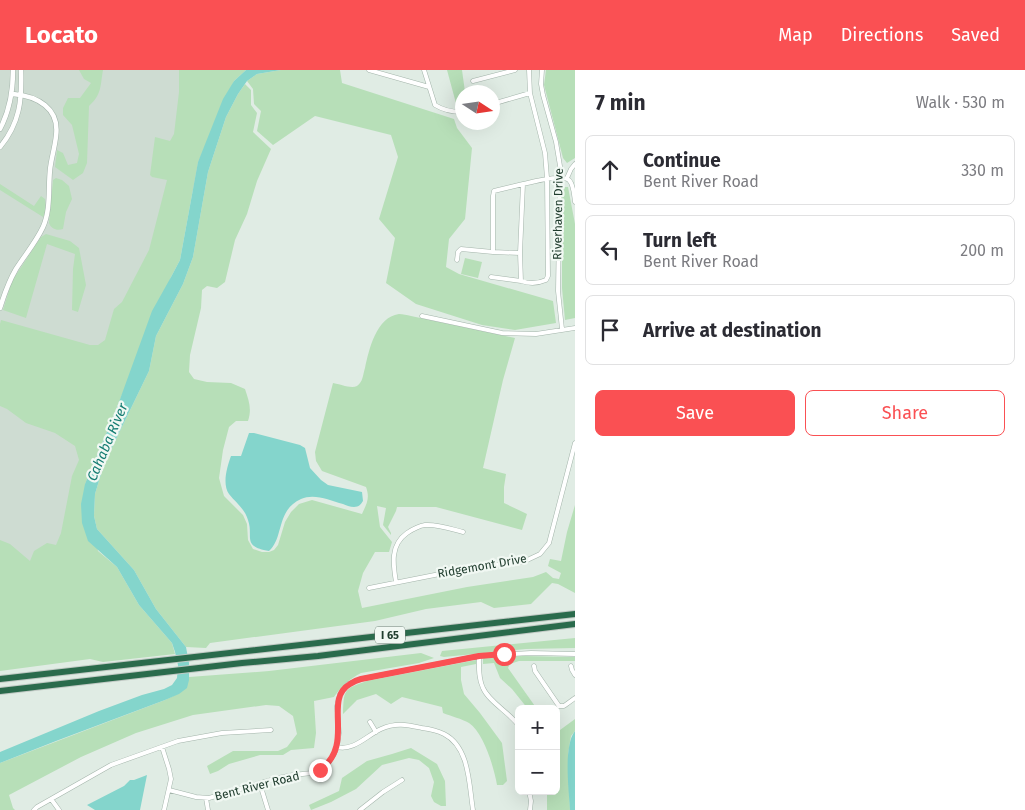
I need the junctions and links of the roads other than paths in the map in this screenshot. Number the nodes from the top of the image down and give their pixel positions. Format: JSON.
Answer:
{"nodes":[{"id":1,"x":13,"y":70,"type":"edge"},
{"id":2,"x":21,"y":70,"type":"edge"},
{"id":3,"x":369,"y":70,"type":"edge"},
{"id":4,"x":424,"y":70,"type":"edge"},
{"id":5,"x":514,"y":70,"type":"edge"},
{"id":6,"x":529,"y":70,"type":"edge"},
{"id":7,"x":542,"y":70,"type":"edge"},
{"id":8,"x":474,"y":81,"type":"dead end"},
{"id":9,"x":429,"y":87,"type":"junction"},
{"id":10,"x":530,"y":93,"type":"junction"},
{"id":11,"x":12,"y":94,"type":"junction"},
{"id":12,"x":21,"y":95,"type":"junction"},
{"id":13,"x":500,"y":102,"type":"edge"},
{"id":14,"x":455,"y":111,"type":"edge"},
{"id":15,"x":0,"y":128,"type":"edge"},
{"id":16,"x":0,"y":147,"type":"edge"},
{"id":17,"x":575,"y":164,"type":"edge"},
{"id":18,"x":547,"y":178,"type":"junction"},
{"id":19,"x":560,"y":178,"type":"junction"},
{"id":20,"x":567,"y":178,"type":"junction"},
{"id":21,"x":522,"y":184,"type":"junction"},
{"id":22,"x":575,"y":202,"type":"edge"},
{"id":23,"x":493,"y":252,"type":"junction"},
{"id":24,"x":520,"y":253,"type":"junction"},
{"id":25,"x":457,"y":260,"type":"dead end"},
{"id":26,"x":491,"y":277,"type":"dead end"},
{"id":27,"x":521,"y":281,"type":"junction"},
{"id":28,"x":0,"y":308,"type":"edge"},
{"id":29,"x":422,"y":316,"type":"dead end"},
{"id":30,"x":575,"y":328,"type":"edge"},
{"id":31,"x":562,"y":329,"type":"junction"},
{"id":32,"x":575,"y":443,"type":"edge"},
{"id":33,"x":463,"y":532,"type":"dead end"},
{"id":34,"x":396,"y":582,"type":"junction"},
{"id":35,"x":369,"y":588,"type":"dead end"},
{"id":36,"x":575,"y":614,"type":"edge"},
{"id":37,"x":575,"y":624,"type":"edge"},
{"id":38,"x":575,"y":654,"type":"edge"},
{"id":39,"x":479,"y":656,"type":"junction"},
{"id":40,"x":534,"y":666,"type":"dead end"},
{"id":41,"x":572,"y":666,"type":"dead end"},
{"id":42,"x":575,"y":675,"type":"edge"},
{"id":43,"x":0,"y":679,"type":"edge"},
{"id":44,"x":0,"y":691,"type":"edge"},
{"id":45,"x":575,"y":698,"type":"edge"},
{"id":46,"x":515,"y":721,"type":"edge"},
{"id":47,"x":370,"y":722,"type":"dead end"},
{"id":48,"x":271,"y":730,"type":"dead end"},
{"id":49,"x":376,"y":732,"type":"junction"},
{"id":50,"x":162,"y":747,"type":"junction"},
{"id":51,"x":337,"y":747,"type":"junction"},
{"id":52,"x":402,"y":780,"type":"dead end"},
{"id":53,"x":260,"y":784,"type":"junction"},
{"id":54,"x":169,"y":790,"type":"junction"},
{"id":55,"x":530,"y":795,"type":"edge"},
{"id":56,"x":206,"y":798,"type":"junction"},
{"id":57,"x":51,"y":799,"type":"junction"},
{"id":58,"x":34,"y":810,"type":"edge"},
{"id":59,"x":59,"y":810,"type":"edge"},
{"id":60,"x":164,"y":810,"type":"edge"},
{"id":61,"x":208,"y":810,"type":"edge"},
{"id":62,"x":268,"y":810,"type":"edge"},
{"id":63,"x":360,"y":810,"type":"edge"},
{"id":64,"x":473,"y":810,"type":"edge"},
{"id":65,"x":530,"y":810,"type":"edge"}],
"edges":[{"from":1,"to":11,"type":"street"},
{"from":2,"to":12,"type":"street"},
{"from":3,"to":9,"type":"street"},
{"from":4,"to":9,"type":"street"},
{"from":5,"to":8,"type":"street"},
{"from":6,"to":10,"type":"street"},
{"from":7,"to":19,"type":"street","name":"Riverhaven Drive"},
{"from":9,"to":14,"type":"street"},
{"from":10,"to":13,"type":"street"},
{"from":10,"to":18,"type":"street"},
{"from":11,"to":12,"type":"street"},
{"from":11,"to":15,"type":"street"},
{"from":12,"to":16,"type":"street"},
{"from":12,"to":28,"type":"street"},
{"from":17,"to":20,"type":"street"},
{"from":18,"to":19,"type":"street"},
{"from":18,"to":21,"type":"street"},
{"from":18,"to":27,"type":"street"},
{"from":19,"to":20,"type":"street"},
{"from":19,"to":31,"type":"street","name":"Riverhaven Drive"},
{"from":20,"to":22,"type":"street"},
{"from":21,"to":23,"type":"street"},
{"from":21,"to":24,"type":"street"},
{"from":23,"to":24,"type":"street"},
{"from":23,"to":25,"type":"street"},
{"from":24,"to":27,"type":"street"},
{"from":26,"to":27,"type":"street"},
{"from":29,"to":31,"type":"street"},
{"from":30,"to":31,"type":"street"},
{"from":32,"to":34,"type":"street","name":"Ridgemont Drive"},
{"from":33,"to":34,"type":"street"},
{"from":34,"to":35,"type":"street","name":"Ridgemont Drive"},
{"from":36,"to":43,"type":"highway","number":"I 65"},
{"from":37,"to":44,"type":"highway","number":"I 65"},
{"from":38,"to":39,"type":"street"},
{"from":39,"to":46,"type":"street"},
{"from":39,"to":51,"type":"street"},
{"from":40,"to":45,"type":"street"},
{"from":41,"to":42,"type":"street"},
{"from":47,"to":49,"type":"street"},
{"from":48,"to":50,"type":"street"},
{"from":49,"to":51,"type":"street"},
{"from":49,"to":64,"type":"street"},
{"from":50,"to":54,"type":"street"},
{"from":50,"to":57,"type":"street"},
{"from":51,"to":53,"type":"street","name":"Bent River Road"},
{"from":52,"to":63,"type":"street"},
{"from":53,"to":56,"type":"street","name":"Bent River Road"},
{"from":53,"to":62,"type":"street"},
{"from":54,"to":56,"type":"street","name":"Bent River Road"},
{"from":54,"to":60,"type":"street"},
{"from":55,"to":65,"type":"street"},
{"from":56,"to":61,"type":"street"},
{"from":57,"to":58,"type":"street"},
{"from":57,"to":59,"type":"street"}]}
